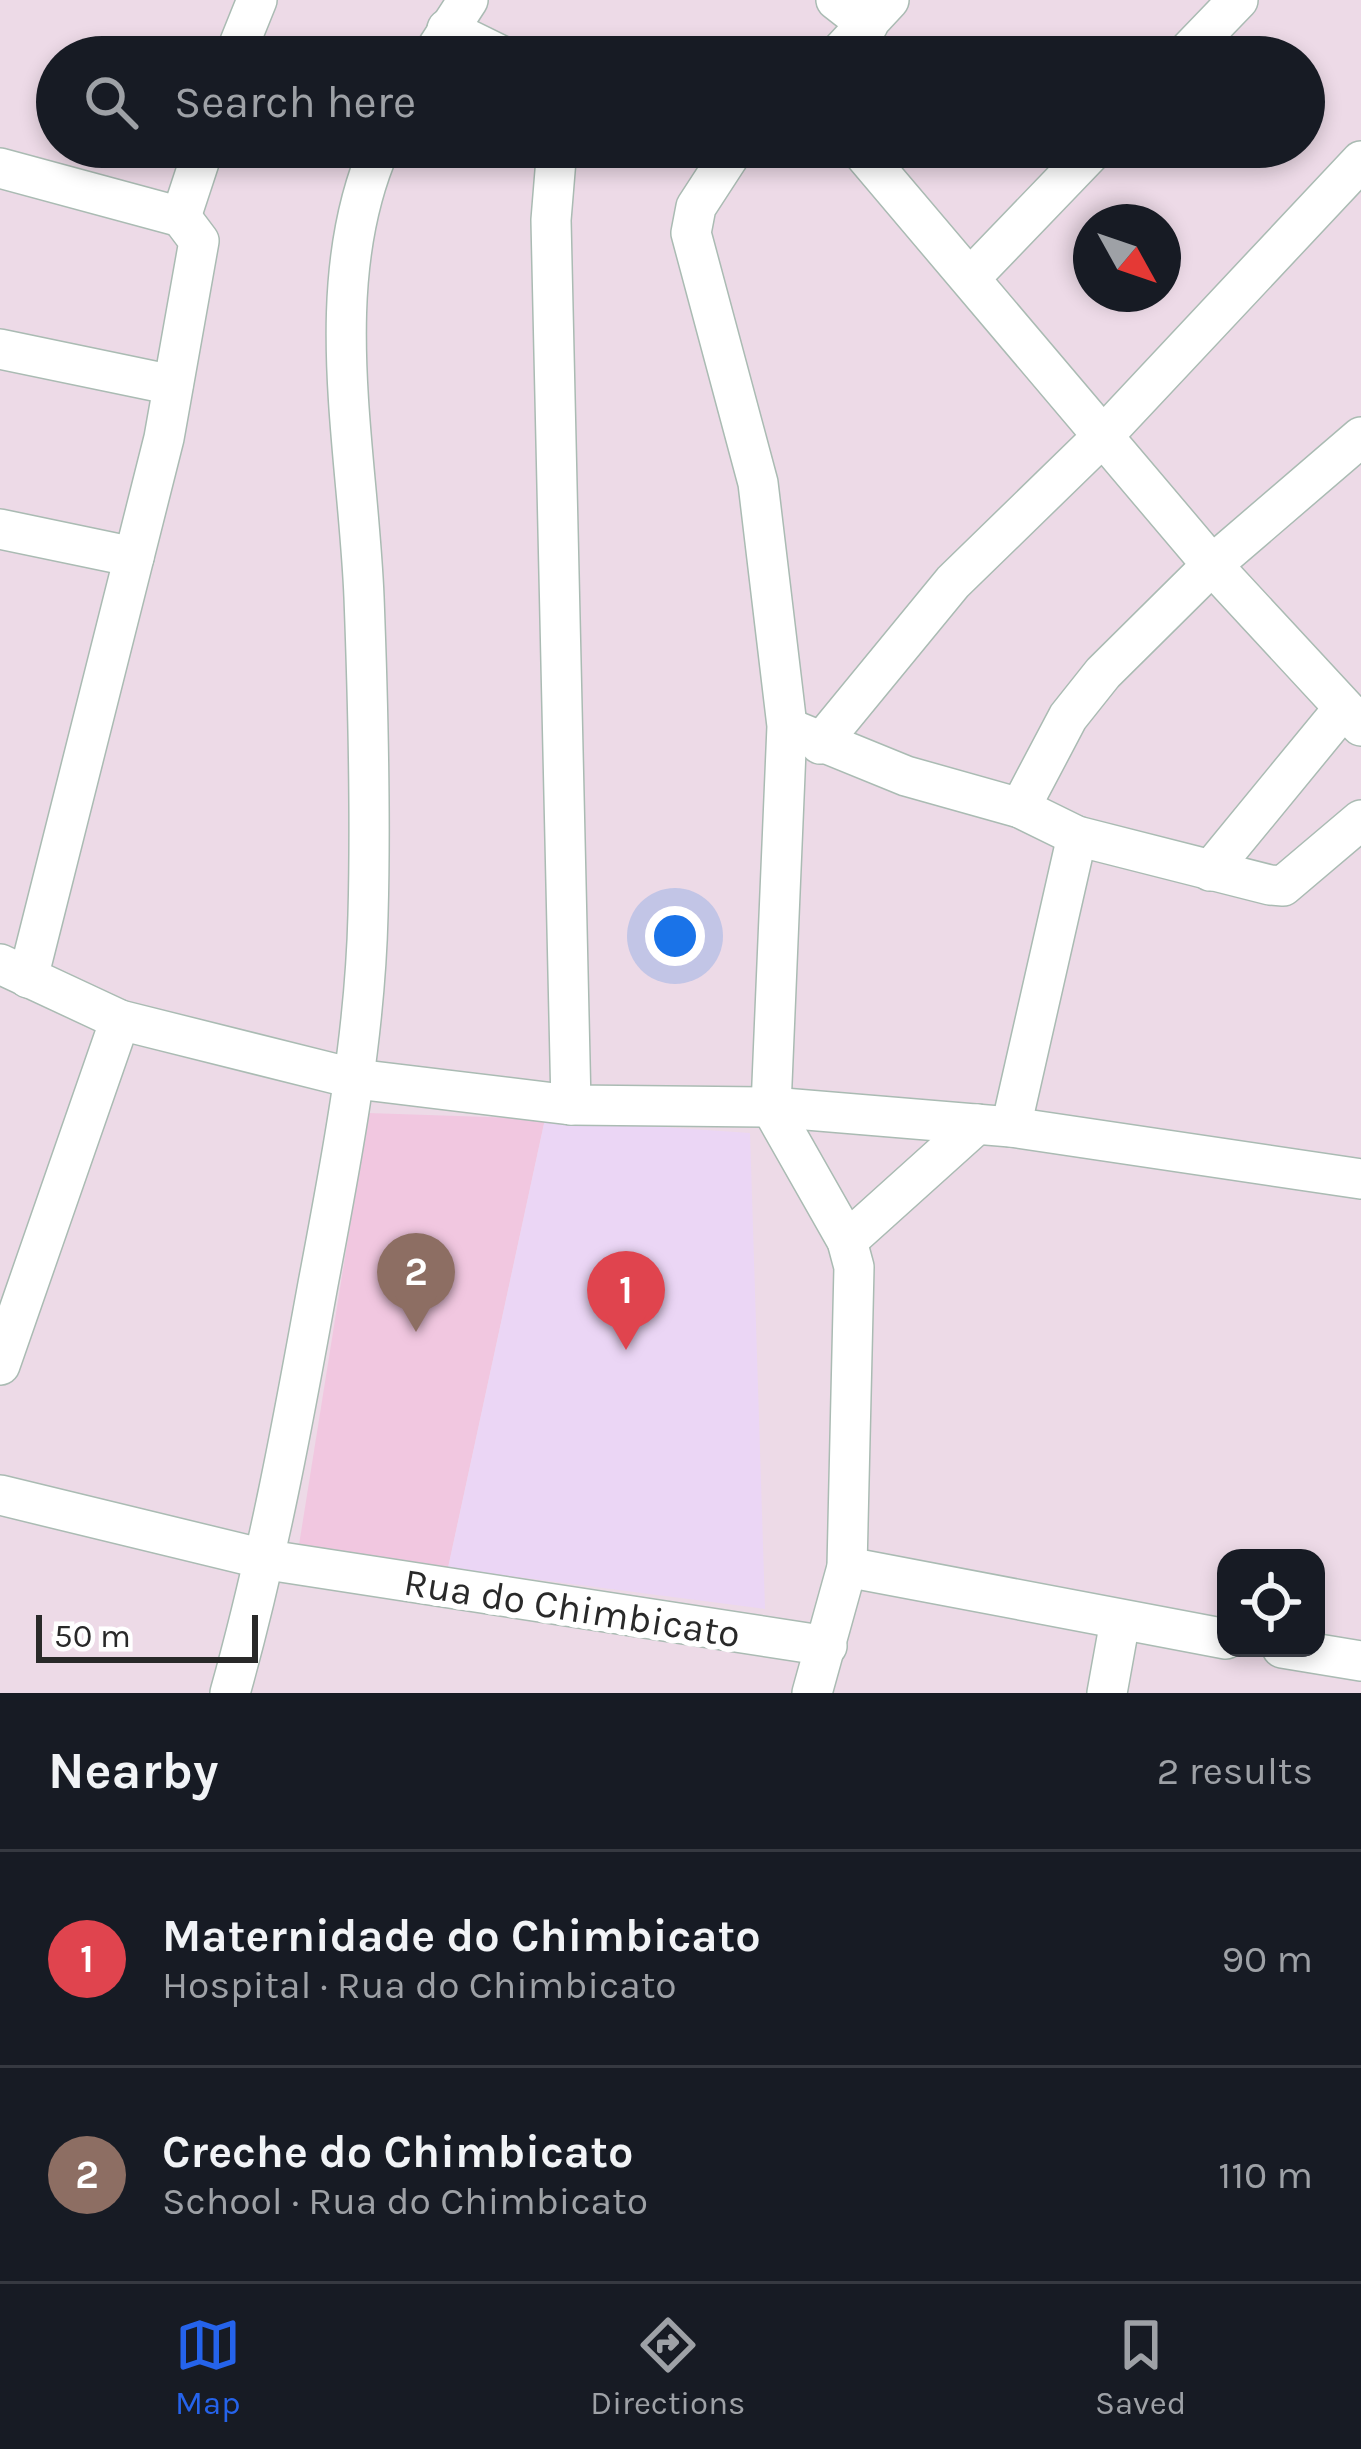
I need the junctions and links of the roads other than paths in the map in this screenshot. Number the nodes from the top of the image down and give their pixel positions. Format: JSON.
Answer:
{"nodes":[{"id":1,"x":257,"y":0,"type":"edge"},
{"id":2,"x":836,"y":0,"type":"edge"},
{"id":3,"x":1238,"y":0,"type":"edge"},
{"id":4,"x":879,"y":13,"type":"edge"},
{"id":5,"x":242,"y":36,"type":"edge"},
{"id":6,"x":857,"y":36,"type":"edge"},
{"id":7,"x":1203,"y":36,"type":"edge"},
{"id":8,"x":1361,"y":161,"type":"edge"},
{"id":9,"x":0,"y":168,"type":"edge"},
{"id":10,"x":197,"y":168,"type":"edge"},
{"id":11,"x":371,"y":168,"type":"edge"},
{"id":12,"x":555,"y":168,"type":"edge"},
{"id":13,"x":721,"y":168,"type":"edge"},
{"id":14,"x":876,"y":168,"type":"edge"},
{"id":15,"x":1076,"y":168,"type":"edge"},
{"id":16,"x":181,"y":217,"type":"junction"},
{"id":17,"x":970,"y":278,"type":"junction"},
{"id":18,"x":0,"y":349,"type":"edge"},
{"id":19,"x":173,"y":385,"type":"junction"},
{"id":20,"x":1104,"y":435,"type":"junction"},
{"id":21,"x":1361,"y":437,"type":"edge"},
{"id":22,"x":0,"y":529,"type":"edge"},
{"id":23,"x":134,"y":557,"type":"junction"},
{"id":24,"x":1213,"y":565,"type":"junction"},
{"id":25,"x":1350,"y":700,"type":"edge"},
{"id":26,"x":804,"y":735,"type":"junction"},
{"id":27,"x":1020,"y":808,"type":"junction"},
{"id":28,"x":1361,"y":820,"type":"edge"},
{"id":29,"x":1077,"y":836,"type":"junction"},
{"id":30,"x":1210,"y":872,"type":"junction"},
{"id":31,"x":14,"y":971,"type":"edge"},
{"id":32,"x":119,"y":1020,"type":"junction"},
{"id":33,"x":356,"y":1079,"type":"junction"},
{"id":34,"x":571,"y":1105,"type":"junction"},
{"id":35,"x":771,"y":1107,"type":"junction"},
{"id":36,"x":994,"y":1125,"type":"junction"},
{"id":37,"x":1361,"y":1179,"type":"edge"},
{"id":38,"x":847,"y":1241,"type":"junction"},
{"id":39,"x":0,"y":1365,"type":"edge"},
{"id":40,"x":0,"y":1495,"type":"edge"},
{"id":41,"x":268,"y":1560,"type":"junction"},
{"id":42,"x":847,"y":1567,"type":"junction"},
{"id":43,"x":1120,"y":1621,"type":"junction"},
{"id":44,"x":1217,"y":1637,"type":"edge"},
{"id":45,"x":827,"y":1646,"type":"junction"},
{"id":46,"x":1325,"y":1655,"type":"edge"},
{"id":47,"x":1361,"y":1661,"type":"edge"},
{"id":48,"x":230,"y":1693,"type":"edge"},
{"id":49,"x":812,"y":1693,"type":"edge"},
{"id":50,"x":1107,"y":1693,"type":"edge"}],
"edges":[{"from":1,"to":5,"type":"street"},
{"from":2,"to":4,"type":"street"},
{"from":3,"to":7,"type":"street"},
{"from":4,"to":6,"type":"street"},
{"from":8,"to":20,"type":"street"},
{"from":9,"to":16,"type":"street"},
{"from":10,"to":16,"type":"street"},
{"from":11,"to":33,"type":"street"},
{"from":12,"to":34,"type":"street"},
{"from":13,"to":26,"type":"street"},
{"from":14,"to":17,"type":"street"},
{"from":15,"to":17,"type":"street"},
{"from":16,"to":19,"type":"street"},
{"from":17,"to":20,"type":"street"},
{"from":18,"to":19,"type":"street"},
{"from":19,"to":23,"type":"street"},
{"from":20,"to":24,"type":"street"},
{"from":20,"to":26,"type":"street"},
{"from":21,"to":24,"type":"street"},
{"from":22,"to":23,"type":"street"},
{"from":23,"to":31,"type":"street"},
{"from":24,"to":25,"type":"street"},
{"from":24,"to":27,"type":"street"},
{"from":25,"to":30,"type":"street"},
{"from":26,"to":27,"type":"street"},
{"from":26,"to":35,"type":"street"},
{"from":27,"to":29,"type":"street"},
{"from":28,"to":30,"type":"street"},
{"from":29,"to":30,"type":"street"},
{"from":29,"to":36,"type":"street"},
{"from":31,"to":32,"type":"street"},
{"from":32,"to":33,"type":"street"},
{"from":32,"to":39,"type":"street"},
{"from":33,"to":34,"type":"street"},
{"from":33,"to":41,"type":"street"},
{"from":34,"to":35,"type":"street"},
{"from":35,"to":36,"type":"street"},
{"from":35,"to":38,"type":"street"},
{"from":36,"to":37,"type":"street"},
{"from":36,"to":38,"type":"street"},
{"from":38,"to":42,"type":"street"},
{"from":40,"to":41,"type":"street","name":"Rua do Chimbicato"},
{"from":41,"to":45,"type":"street","name":"Rua do Chimbicato"},
{"from":41,"to":48,"type":"street"},
{"from":42,"to":43,"type":"street"},
{"from":42,"to":45,"type":"street"},
{"from":43,"to":44,"type":"street"},
{"from":43,"to":50,"type":"street"},
{"from":45,"to":49,"type":"street"},
{"from":46,"to":47,"type":"street"}]}
